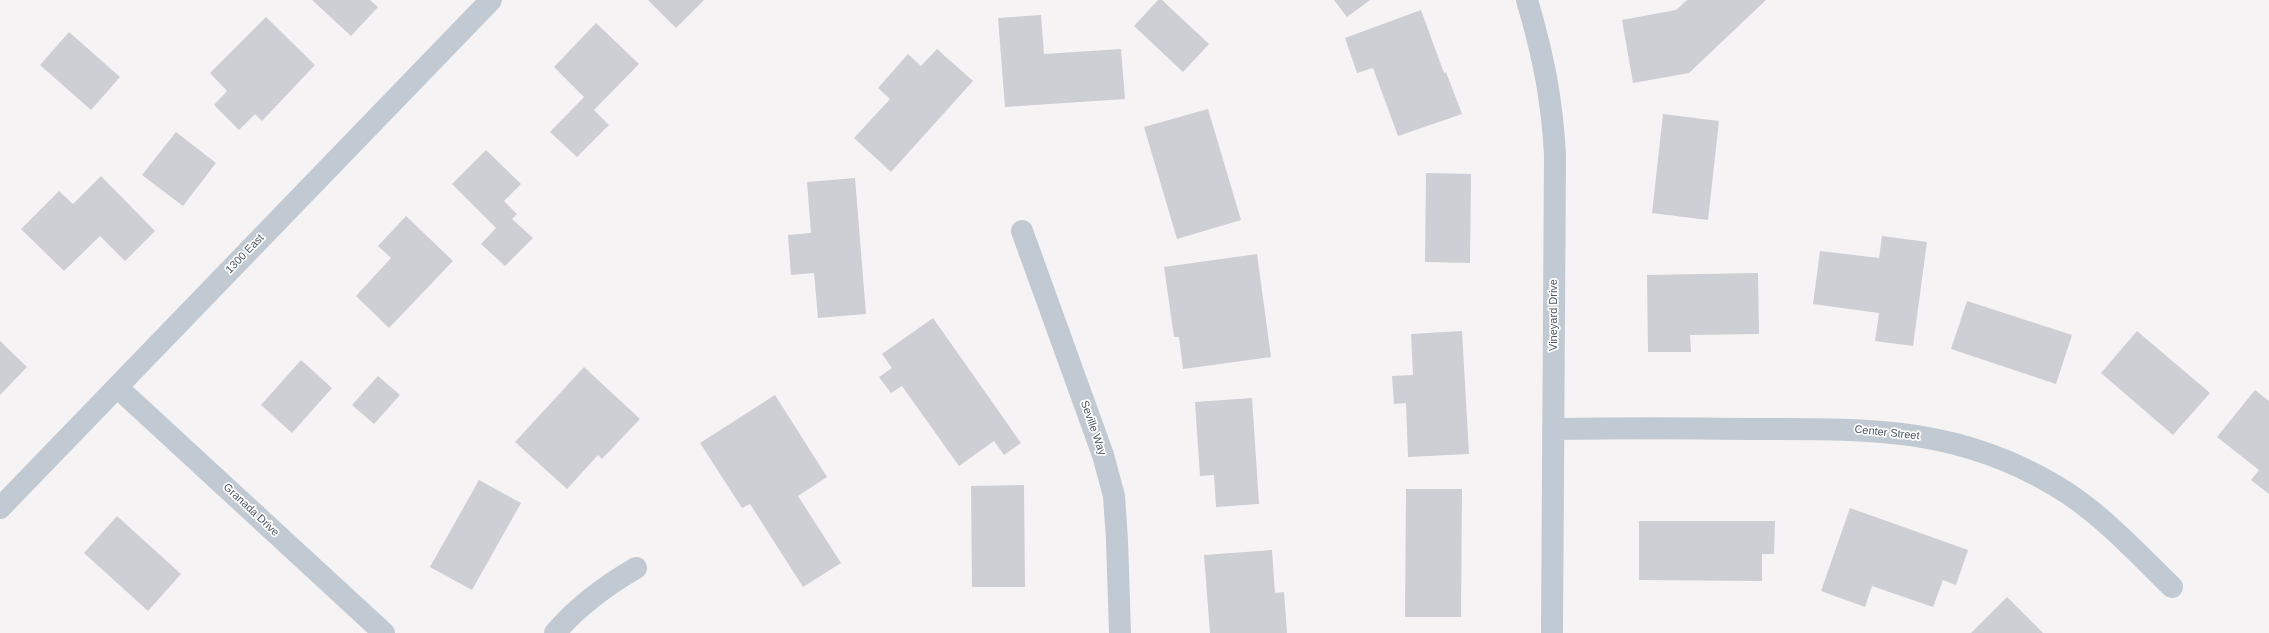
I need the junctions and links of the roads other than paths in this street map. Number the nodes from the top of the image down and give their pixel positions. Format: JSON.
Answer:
{"nodes":[{"id":1,"x":491,"y":0,"type":"edge"},
{"id":2,"x":1527,"y":0,"type":"edge"},
{"id":3,"x":1022,"y":231,"type":"dead end"},
{"id":4,"x":117,"y":387,"type":"junction"},
{"id":5,"x":1554,"y":428,"type":"junction"},
{"id":6,"x":0,"y":508,"type":"edge"},
{"id":7,"x":636,"y":568,"type":"dead end"},
{"id":8,"x":2172,"y":587,"type":"dead end"},
{"id":9,"x":384,"y":633,"type":"edge"},
{"id":10,"x":555,"y":633,"type":"edge"},
{"id":11,"x":1120,"y":633,"type":"edge"},
{"id":12,"x":1552,"y":633,"type":"edge"}],
"edges":[{"from":1,"to":4,"type":"street","name":"1300 East"},
{"from":2,"to":5,"type":"street","name":"Vineyard Drive"},
{"from":3,"to":11,"type":"street","name":"Seville Way"},
{"from":4,"to":6,"type":"street","name":"1300 East"},
{"from":4,"to":9,"type":"street","name":"Granada Drive"},
{"from":5,"to":8,"type":"street","name":"Center Street"},
{"from":5,"to":12,"type":"street","name":"Vineyard Drive"},
{"from":7,"to":10,"type":"street"}]}
